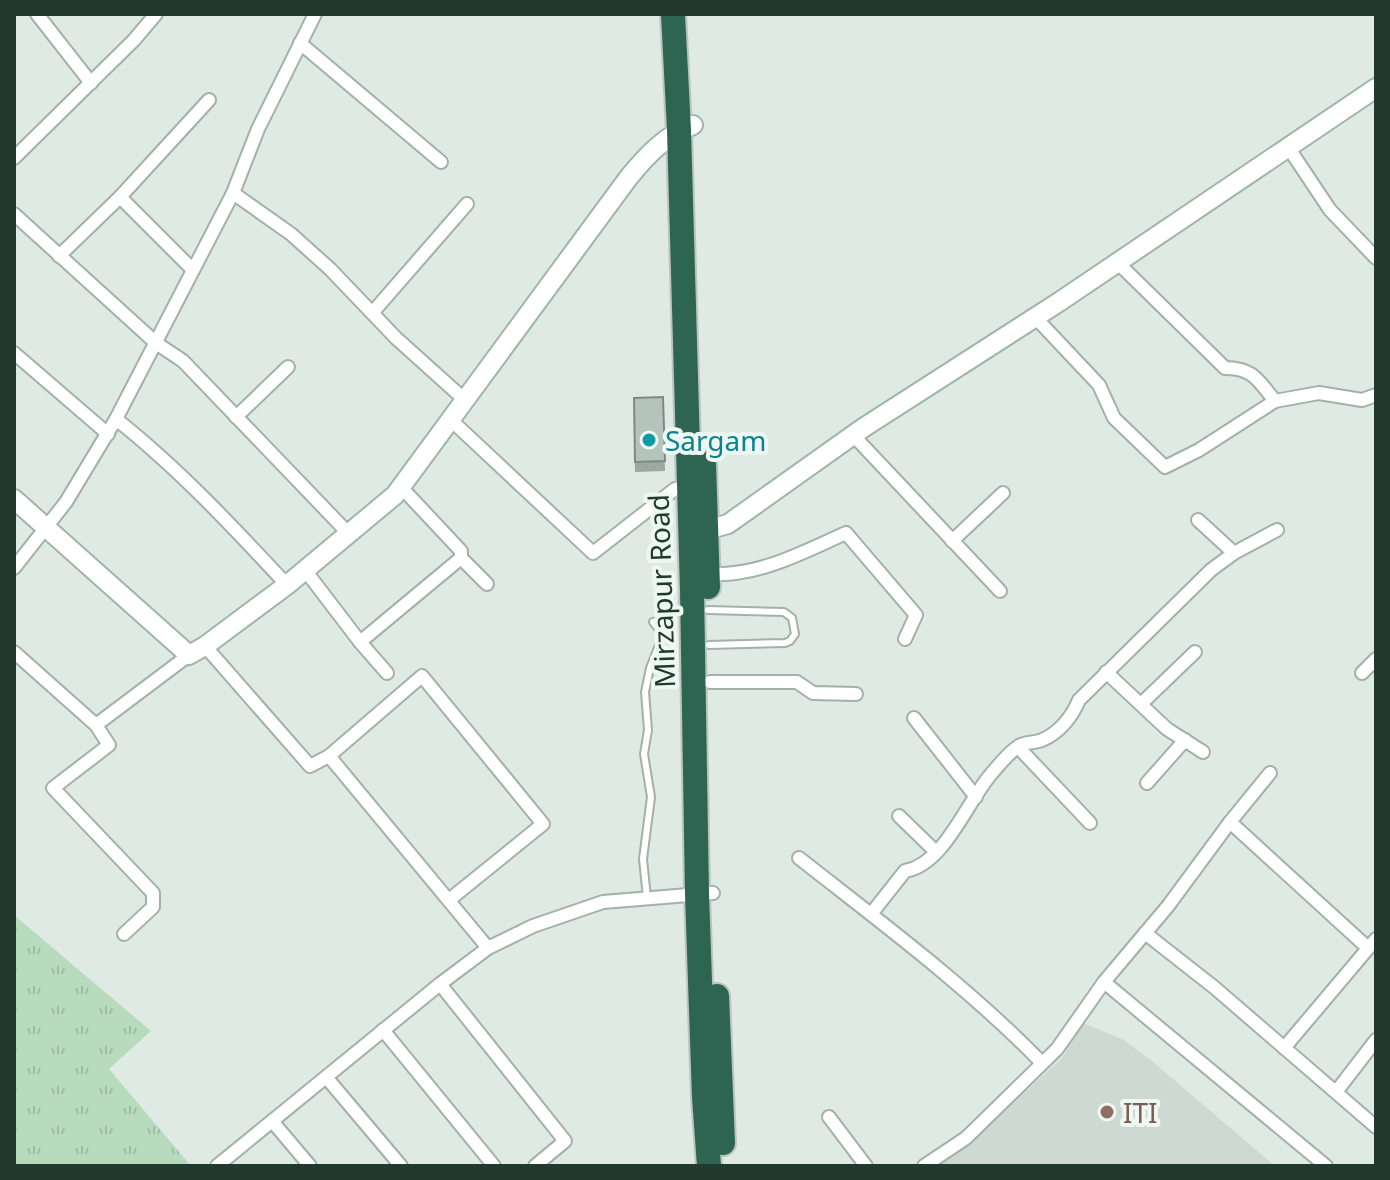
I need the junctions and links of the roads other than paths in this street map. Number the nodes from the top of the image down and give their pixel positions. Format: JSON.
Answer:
{"nodes":[{"id":1,"x":37,"y":14,"type":"edge"},
{"id":2,"x":156,"y":14,"type":"edge"},
{"id":3,"x":315,"y":14,"type":"edge"},
{"id":4,"x":673,"y":14,"type":"edge"},
{"id":5,"x":689,"y":14,"type":"edge"},
{"id":6,"x":300,"y":43,"type":"junction"},
{"id":7,"x":91,"y":83,"type":"junction"},
{"id":8,"x":1376,"y":88,"type":"edge"},
{"id":9,"x":209,"y":100,"type":"dead end"},
{"id":10,"x":686,"y":128,"type":"junction"},
{"id":11,"x":1288,"y":147,"type":"junction"},
{"id":12,"x":14,"y":158,"type":"edge"},
{"id":13,"x":441,"y":162,"type":"dead end"},
{"id":14,"x":233,"y":193,"type":"junction"},
{"id":15,"x":120,"y":197,"type":"junction"},
{"id":16,"x":467,"y":204,"type":"dead end"},
{"id":17,"x":16,"y":219,"type":"edge"},
{"id":18,"x":59,"y":256,"type":"junction"},
{"id":19,"x":1376,"y":258,"type":"edge"},
{"id":20,"x":1117,"y":262,"type":"junction"},
{"id":21,"x":193,"y":270,"type":"junction"},
{"id":22,"x":373,"y":312,"type":"junction"},
{"id":23,"x":1035,"y":317,"type":"junction"},
{"id":24,"x":156,"y":343,"type":"junction"},
{"id":25,"x":14,"y":353,"type":"edge"},
{"id":26,"x":288,"y":367,"type":"dead end"},
{"id":27,"x":1376,"y":395,"type":"edge"},
{"id":28,"x":466,"y":401,"type":"junction"},
{"id":29,"x":1275,"y":401,"type":"junction"},
{"id":30,"x":236,"y":417,"type":"junction"},
{"id":31,"x":116,"y":419,"type":"junction"},
{"id":32,"x":452,"y":421,"type":"junction"},
{"id":33,"x":108,"y":434,"type":"junction"},
{"id":34,"x":853,"y":435,"type":"junction"},
{"id":35,"x":401,"y":487,"type":"junction"},
{"id":36,"x":696,"y":488,"type":"junction"},
{"id":37,"x":1003,"y":493,"type":"dead end"},
{"id":38,"x":14,"y":499,"type":"edge"},
{"id":39,"x":1198,"y":520,"type":"dead end"},
{"id":40,"x":47,"y":528,"type":"junction"},
{"id":41,"x":707,"y":530,"type":"junction"},
{"id":42,"x":1277,"y":530,"type":"dead end"},
{"id":43,"x":349,"y":534,"type":"junction"},
{"id":44,"x":952,"y":541,"type":"junction"},
{"id":45,"x":1234,"y":553,"type":"junction"},
{"id":46,"x":461,"y":558,"type":"junction"},
{"id":47,"x":14,"y":568,"type":"edge"},
{"id":48,"x":305,"y":570,"type":"junction"},
{"id":49,"x":707,"y":574,"type":"junction"},
{"id":50,"x":487,"y":584,"type":"dead end"},
{"id":51,"x":287,"y":585,"type":"junction"},
{"id":52,"x":1000,"y":591,"type":"dead end"},
{"id":53,"x":708,"y":610,"type":"junction"},
{"id":54,"x":653,"y":622,"type":"dead end"},
{"id":55,"x":905,"y":639,"type":"dead end"},
{"id":56,"x":360,"y":642,"type":"junction"},
{"id":57,"x":709,"y":645,"type":"junction"},
{"id":58,"x":197,"y":650,"type":"junction"},
{"id":59,"x":14,"y":652,"type":"edge"},
{"id":60,"x":1195,"y":652,"type":"dead end"},
{"id":61,"x":1376,"y":659,"type":"edge"},
{"id":62,"x":1106,"y":672,"type":"junction"},
{"id":63,"x":387,"y":673,"type":"dead end"},
{"id":64,"x":1362,"y":673,"type":"dead end"},
{"id":65,"x":710,"y":682,"type":"junction"},
{"id":66,"x":856,"y":694,"type":"dead end"},
{"id":67,"x":1141,"y":704,"type":"junction"},
{"id":68,"x":914,"y":718,"type":"dead end"},
{"id":69,"x":96,"y":725,"type":"junction"},
{"id":70,"x":1185,"y":740,"type":"junction"},
{"id":71,"x":1018,"y":747,"type":"junction"},
{"id":72,"x":1203,"y":752,"type":"dead end"},
{"id":73,"x":329,"y":756,"type":"junction"},
{"id":74,"x":1270,"y":773,"type":"dead end"},
{"id":75,"x":1147,"y":783,"type":"dead end"},
{"id":76,"x":976,"y":797,"type":"junction"},
{"id":77,"x":899,"y":816,"type":"dead end"},
{"id":78,"x":1230,"y":822,"type":"junction"},
{"id":79,"x":1090,"y":823,"type":"dead end"},
{"id":80,"x":935,"y":851,"type":"junction"},
{"id":81,"x":799,"y":858,"type":"dead end"},
{"id":82,"x":705,"y":894,"type":"junction"},
{"id":83,"x":647,"y":898,"type":"junction"},
{"id":84,"x":449,"y":900,"type":"junction"},
{"id":85,"x":871,"y":914,"type":"junction"},
{"id":86,"x":1145,"y":933,"type":"junction"},
{"id":87,"x":124,"y":934,"type":"dead end"},
{"id":88,"x":1372,"y":944,"type":"edge"},
{"id":89,"x":488,"y":948,"type":"junction"},
{"id":90,"x":1104,"y":982,"type":"junction"},
{"id":91,"x":440,"y":984,"type":"junction"},
{"id":92,"x":383,"y":1030,"type":"junction"},
{"id":93,"x":1376,"y":1040,"type":"edge"},
{"id":94,"x":1284,"y":1048,"type":"junction"},
{"id":95,"x":1042,"y":1063,"type":"junction"},
{"id":96,"x":326,"y":1077,"type":"junction"},
{"id":97,"x":1336,"y":1092,"type":"junction"},
{"id":98,"x":829,"y":1117,"type":"dead end"},
{"id":99,"x":272,"y":1121,"type":"junction"},
{"id":100,"x":1376,"y":1127,"type":"edge"},
{"id":101,"x":217,"y":1166,"type":"edge"},
{"id":102,"x":310,"y":1166,"type":"edge"},
{"id":103,"x":401,"y":1166,"type":"edge"},
{"id":104,"x":494,"y":1166,"type":"edge"},
{"id":105,"x":535,"y":1166,"type":"edge"},
{"id":106,"x":709,"y":1166,"type":"edge"},
{"id":107,"x":724,"y":1166,"type":"edge"},
{"id":108,"x":866,"y":1166,"type":"edge"},
{"id":109,"x":924,"y":1166,"type":"edge"},
{"id":110,"x":1326,"y":1166,"type":"edge"}],
"edges":[{"from":1,"to":7,"type":"street"},
{"from":2,"to":7,"type":"street"},
{"from":3,"to":6,"type":"street"},
{"from":4,"to":10,"type":"highway","name":"Mirzapur Road"},
{"from":5,"to":10,"type":"highway","name":"Mirzapur Road"},
{"from":6,"to":13,"type":"street"},
{"from":6,"to":14,"type":"street"},
{"from":7,"to":12,"type":"street"},
{"from":8,"to":11,"type":"street"},
{"from":9,"to":15,"type":"street"},
{"from":10,"to":28,"type":"street"},
{"from":10,"to":36,"type":"highway","name":"Mirzapur Road"},
{"from":11,"to":19,"type":"street"},
{"from":11,"to":20,"type":"street"},
{"from":14,"to":21,"type":"street"},
{"from":14,"to":22,"type":"street"},
{"from":15,"to":18,"type":"street"},
{"from":15,"to":21,"type":"street"},
{"from":16,"to":22,"type":"street"},
{"from":17,"to":18,"type":"street"},
{"from":18,"to":24,"type":"street"},
{"from":20,"to":23,"type":"street"},
{"from":20,"to":29,"type":"street"},
{"from":21,"to":24,"type":"street"},
{"from":22,"to":28,"type":"street"},
{"from":23,"to":29,"type":"street"},
{"from":23,"to":34,"type":"street"},
{"from":24,"to":30,"type":"street"},
{"from":24,"to":31,"type":"street"},
{"from":25,"to":33,"type":"street"},
{"from":26,"to":30,"type":"street"},
{"from":27,"to":29,"type":"street"},
{"from":28,"to":32,"type":"street"},
{"from":30,"to":43,"type":"street"},
{"from":31,"to":33,"type":"street"},
{"from":31,"to":51,"type":"street"},
{"from":32,"to":35,"type":"street"},
{"from":32,"to":36,"type":"street"},
{"from":33,"to":40,"type":"street"},
{"from":34,"to":41,"type":"street"},
{"from":34,"to":44,"type":"street"},
{"from":35,"to":43,"type":"street"},
{"from":35,"to":46,"type":"street"},
{"from":36,"to":41,"type":"highway","name":"Mirzapur Road"},
{"from":36,"to":82,"type":"highway","name":"Mirzapur Road"},
{"from":37,"to":44,"type":"street"},
{"from":38,"to":40,"type":"street"},
{"from":39,"to":45,"type":"street"},
{"from":40,"to":47,"type":"street"},
{"from":40,"to":58,"type":"street"},
{"from":41,"to":49,"type":"highway","name":"Mirzapur Road"},
{"from":42,"to":45,"type":"street"},
{"from":43,"to":48,"type":"street"},
{"from":44,"to":52,"type":"street"},
{"from":45,"to":62,"type":"street"},
{"from":46,"to":50,"type":"street"},
{"from":46,"to":56,"type":"street"},
{"from":48,"to":51,"type":"street"},
{"from":48,"to":56,"type":"street"},
{"from":49,"to":53,"type":"highway","name":"Mirzapur Road"},
{"from":49,"to":55,"type":"street"},
{"from":51,"to":58,"type":"street"},
{"from":53,"to":57,"type":"highway","name":"Mirzapur Road"},
{"from":53,"to":57,"type":"lane"},
{"from":54,"to":83,"type":"lane"},
{"from":56,"to":63,"type":"street"},
{"from":57,"to":65,"type":"highway","name":"Mirzapur Road"},
{"from":58,"to":69,"type":"street"},
{"from":58,"to":73,"type":"street"},
{"from":59,"to":69,"type":"street"},
{"from":60,"to":67,"type":"street"},
{"from":61,"to":64,"type":"street"},
{"from":62,"to":67,"type":"street"},
{"from":62,"to":71,"type":"street"},
{"from":65,"to":66,"type":"street"},
{"from":65,"to":82,"type":"highway","name":"Mirzapur Road"},
{"from":67,"to":70,"type":"street"},
{"from":68,"to":76,"type":"street"},
{"from":69,"to":87,"type":"street"},
{"from":70,"to":72,"type":"street"},
{"from":70,"to":75,"type":"street"},
{"from":71,"to":76,"type":"street"},
{"from":71,"to":79,"type":"street"},
{"from":73,"to":84,"type":"street"},
{"from":73,"to":84,"type":"street"},
{"from":74,"to":78,"type":"street"},
{"from":76,"to":80,"type":"street"},
{"from":77,"to":80,"type":"street"},
{"from":78,"to":86,"type":"street"},
{"from":78,"to":88,"type":"street"},
{"from":80,"to":85,"type":"street"},
{"from":81,"to":85,"type":"street"},
{"from":82,"to":83,"type":"street"},
{"from":82,"to":106,"type":"highway","name":"Mirzapur Road"},
{"from":82,"to":107,"type":"highway","name":"Mirzapur Road"},
{"from":83,"to":89,"type":"street"},
{"from":84,"to":89,"type":"street"},
{"from":85,"to":95,"type":"street"},
{"from":86,"to":90,"type":"street"},
{"from":86,"to":94,"type":"street"},
{"from":88,"to":94,"type":"street"},
{"from":89,"to":91,"type":"street"},
{"from":90,"to":95,"type":"street"},
{"from":90,"to":110,"type":"street"},
{"from":91,"to":92,"type":"street"},
{"from":91,"to":105,"type":"street"},
{"from":92,"to":96,"type":"street"},
{"from":92,"to":104,"type":"street"},
{"from":93,"to":97,"type":"street"},
{"from":94,"to":97,"type":"street"},
{"from":95,"to":109,"type":"street"},
{"from":96,"to":99,"type":"street"},
{"from":96,"to":103,"type":"street"},
{"from":97,"to":100,"type":"street"},
{"from":98,"to":108,"type":"street"},
{"from":99,"to":101,"type":"street"},
{"from":99,"to":102,"type":"street"}]}
